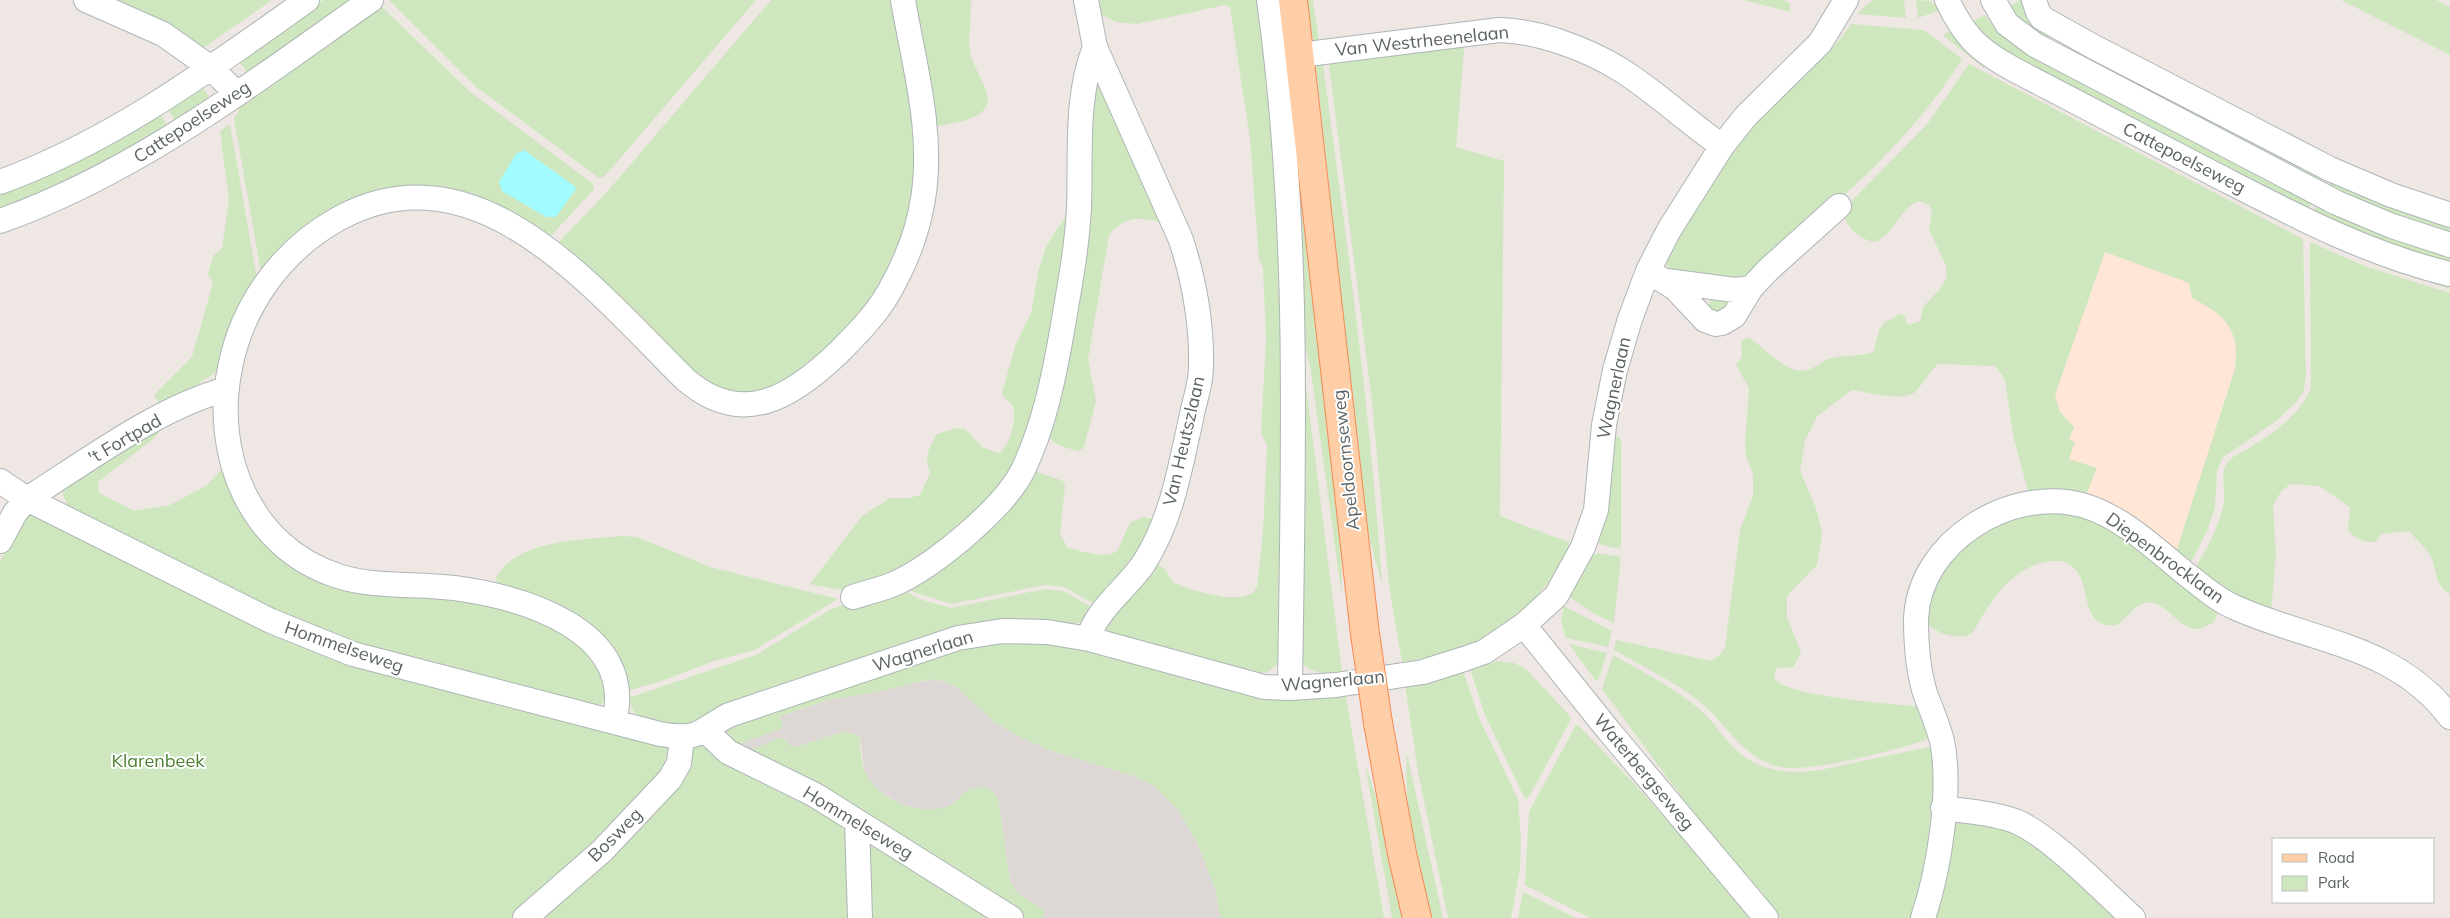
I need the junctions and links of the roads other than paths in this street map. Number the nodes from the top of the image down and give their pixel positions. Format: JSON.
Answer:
{"nodes":[{"id":1,"x":86,"y":0,"type":"edge"},
{"id":2,"x":308,"y":0,"type":"edge"},
{"id":3,"x":371,"y":0,"type":"edge"},
{"id":4,"x":903,"y":0,"type":"edge"},
{"id":5,"x":1086,"y":0,"type":"edge"},
{"id":6,"x":1269,"y":0,"type":"edge"},
{"id":7,"x":1293,"y":0,"type":"edge"},
{"id":8,"x":1846,"y":0,"type":"edge"},
{"id":9,"x":1948,"y":0,"type":"edge"},
{"id":10,"x":1993,"y":0,"type":"edge"},
{"id":11,"x":2034,"y":0,"type":"edge"},
{"id":12,"x":1095,"y":47,"type":"junction"},
{"id":13,"x":2094,"y":47,"type":"junction"},
{"id":14,"x":1300,"y":55,"type":"junction"},
{"id":15,"x":2070,"y":63,"type":"junction"},
{"id":16,"x":211,"y":68,"type":"junction"},
{"id":17,"x":237,"y":94,"type":"junction"},
{"id":18,"x":1722,"y":146,"type":"junction"},
{"id":19,"x":0,"y":182,"type":"edge"},
{"id":20,"x":1839,"y":206,"type":"dead end"},
{"id":21,"x":2450,"y":216,"type":"edge"},
{"id":22,"x":0,"y":221,"type":"edge"},
{"id":23,"x":2450,"y":245,"type":"edge"},
{"id":24,"x":2450,"y":274,"type":"edge"},
{"id":25,"x":1658,"y":276,"type":"junction"},
{"id":26,"x":1710,"y":286,"type":"junction"},
{"id":27,"x":1751,"y":288,"type":"junction"},
{"id":28,"x":1700,"y":316,"type":"junction"},
{"id":29,"x":227,"y":389,"type":"junction"},
{"id":30,"x":0,"y":481,"type":"edge"},
{"id":31,"x":14,"y":505,"type":"edge"},
{"id":32,"x":0,"y":541,"type":"edge"},
{"id":33,"x":854,"y":597,"type":"dead end"},
{"id":34,"x":1524,"y":625,"type":"junction"},
{"id":35,"x":1088,"y":639,"type":"junction"},
{"id":36,"x":1290,"y":688,"type":"junction"},
{"id":37,"x":2450,"y":717,"type":"edge"},
{"id":38,"x":614,"y":722,"type":"junction"},
{"id":39,"x":706,"y":731,"type":"junction"},
{"id":40,"x":682,"y":738,"type":"junction"},
{"id":41,"x":1944,"y":808,"type":"junction"},
{"id":42,"x":857,"y":822,"type":"junction"},
{"id":43,"x":525,"y":918,"type":"edge"},
{"id":44,"x":860,"y":918,"type":"edge"},
{"id":45,"x":1011,"y":918,"type":"edge"},
{"id":46,"x":1417,"y":918,"type":"edge"},
{"id":47,"x":1766,"y":918,"type":"edge"},
{"id":48,"x":1923,"y":918,"type":"edge"},
{"id":49,"x":2132,"y":918,"type":"edge"}],
"edges":[{"from":1,"to":16,"type":"street"},
{"from":2,"to":16,"type":"street","name":"Cattepoelseweg"},
{"from":3,"to":17,"type":"street","name":"Cattepoelseweg"},
{"from":4,"to":29,"type":"street"},
{"from":5,"to":12,"type":"street","name":"Van Heutszlaan"},
{"from":6,"to":36,"type":"street"},
{"from":7,"to":14,"type":"main road","name":"Apeldoornseweg"},
{"from":8,"to":18,"type":"street","name":"Wagnerlaan"},
{"from":9,"to":24,"type":"street","name":"Cattepoelseweg"},
{"from":10,"to":15,"type":"street","name":"Cattepoelseweg"},
{"from":11,"to":13,"type":"street"},
{"from":12,"to":33,"type":"street"},
{"from":12,"to":35,"type":"street","name":"Van Heutszlaan"},
{"from":13,"to":15,"type":"street"},
{"from":13,"to":21,"type":"street"},
{"from":14,"to":18,"type":"street","name":"Van Westrheenelaan"},
{"from":14,"to":46,"type":"main road","name":"Apeldoornseweg","bridge":true},
{"from":15,"to":23,"type":"street","name":"Cattepoelseweg"},
{"from":16,"to":17,"type":"street"},
{"from":16,"to":19,"type":"street","name":"Cattepoelseweg"},
{"from":17,"to":22,"type":"street","name":"Cattepoelseweg"},
{"from":18,"to":25,"type":"street","name":"Wagnerlaan"},
{"from":20,"to":27,"type":"street"},
{"from":25,"to":26,"type":"street"},
{"from":25,"to":28,"type":"street"},
{"from":25,"to":34,"type":"street","name":"Wagnerlaan"},
{"from":26,"to":27,"type":"street"},
{"from":26,"to":28,"type":"street"},
{"from":27,"to":28,"type":"street"},
{"from":29,"to":31,"type":"street","name":"'t Fortpad"},
{"from":29,"to":38,"type":"street"},
{"from":30,"to":31,"type":"street","name":"Hommelseweg"},
{"from":31,"to":32,"type":"street"},
{"from":31,"to":38,"type":"street","name":"Hommelseweg"},
{"from":34,"to":36,"type":"street","name":"Wagnerlaan"},
{"from":34,"to":47,"type":"street","name":"Waterbergseweg"},
{"from":35,"to":36,"type":"street","name":"Wagnerlaan"},
{"from":35,"to":39,"type":"street","name":"Wagnerlaan"},
{"from":37,"to":41,"type":"street","name":"Diepenbrocklaan"},
{"from":38,"to":40,"type":"street","name":"Hommelseweg"},
{"from":39,"to":40,"type":"street","name":"Wagnerlaan"},
{"from":39,"to":42,"type":"street","name":"Hommelseweg"},
{"from":40,"to":43,"type":"street","name":"Bosweg"},
{"from":41,"to":48,"type":"street","name":"Diepenbrocklaan"},
{"from":41,"to":49,"type":"street"},
{"from":42,"to":44,"type":"street"},
{"from":42,"to":45,"type":"street","name":"Hommelseweg"}]}
